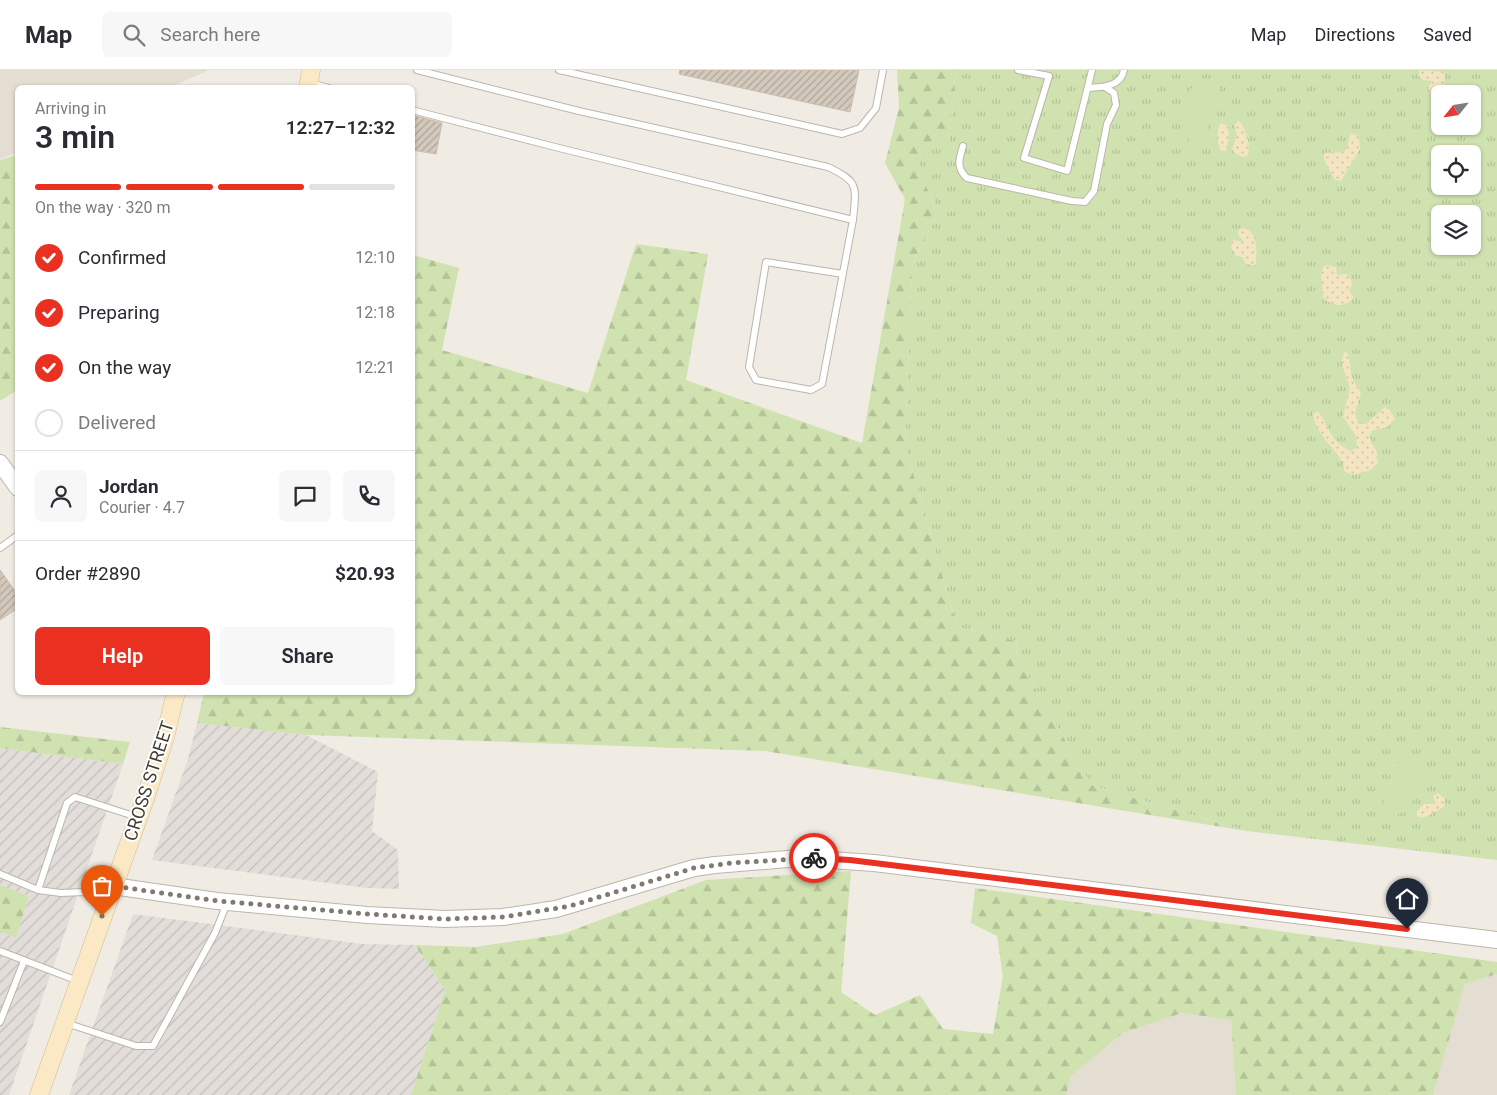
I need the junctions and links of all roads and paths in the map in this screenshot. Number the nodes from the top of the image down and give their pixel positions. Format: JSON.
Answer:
{"nodes":[{"id":1,"x":417,"y":70,"type":"edge"},
{"id":2,"x":559,"y":70,"type":"edge"},
{"id":3,"x":883,"y":70,"type":"edge"},
{"id":4,"x":1018,"y":70,"type":"edge"},
{"id":5,"x":1092,"y":70,"type":"edge"},
{"id":6,"x":1124,"y":70,"type":"edge"},
{"id":7,"x":309,"y":80,"type":"edge"},
{"id":8,"x":322,"y":85,"type":"edge"},
{"id":9,"x":1105,"y":87,"type":"junction"},
{"id":10,"x":1088,"y":88,"type":"junction"},
{"id":11,"x":415,"y":111,"type":"edge"},
{"id":12,"x":962,"y":146,"type":"dead end"},
{"id":13,"x":853,"y":220,"type":"junction"},
{"id":14,"x":843,"y":274,"type":"junction"},
{"id":15,"x":0,"y":463,"type":"edge"},
{"id":16,"x":15,"y":484,"type":"edge"},
{"id":17,"x":15,"y":537,"type":"edge"},
{"id":18,"x":0,"y":548,"type":"edge"},
{"id":19,"x":171,"y":697,"type":"edge"},
{"id":20,"x":139,"y":818,"type":"junction"},
{"id":21,"x":0,"y":874,"type":"edge"},
{"id":22,"x":38,"y":890,"type":"junction"},
{"id":23,"x":111,"y":893,"type":"junction"},
{"id":24,"x":227,"y":902,"type":"junction"},
{"id":25,"x":1497,"y":940,"type":"edge"},
{"id":26,"x":0,"y":951,"type":"edge"},
{"id":27,"x":24,"y":960,"type":"junction"},
{"id":28,"x":79,"y":982,"type":"junction"},
{"id":29,"x":0,"y":1022,"type":"edge"},
{"id":30,"x":64,"y":1022,"type":"junction"},
{"id":31,"x":38,"y":1095,"type":"edge"}],
"edges":[{"from":1,"to":13,"type":"lane"},
{"from":2,"to":3,"type":"lane"},
{"from":4,"to":10,"type":"lane"},
{"from":5,"to":10,"type":"lane"},
{"from":6,"to":9,"type":"lane"},
{"from":7,"to":8,"type":"lane"},
{"from":9,"to":10,"type":"lane"},
{"from":9,"to":12,"type":"lane"},
{"from":11,"to":13,"type":"lane"},
{"from":13,"to":14,"type":"lane"},
{"from":14,"to":14,"type":"lane"},
{"from":15,"to":16,"type":"street"},
{"from":17,"to":18,"type":"lane"},
{"from":19,"to":20,"type":"main road","name":"CROSS STREET"},
{"from":20,"to":22,"type":"lane"},
{"from":20,"to":23,"type":"main road","name":"CROSS STREET"},
{"from":21,"to":22,"type":"lane"},
{"from":22,"to":23,"type":"lane"},
{"from":23,"to":24,"type":"street"},
{"from":23,"to":28,"type":"main road","name":"CROSS STREET"},
{"from":24,"to":25,"type":"street"},
{"from":24,"to":30,"type":"lane"},
{"from":26,"to":27,"type":"lane"},
{"from":27,"to":28,"type":"lane"},
{"from":27,"to":29,"type":"lane"},
{"from":28,"to":30,"type":"main road","name":"CROSS STREET"},
{"from":30,"to":31,"type":"main road","name":"CROSS STREET"}]}
